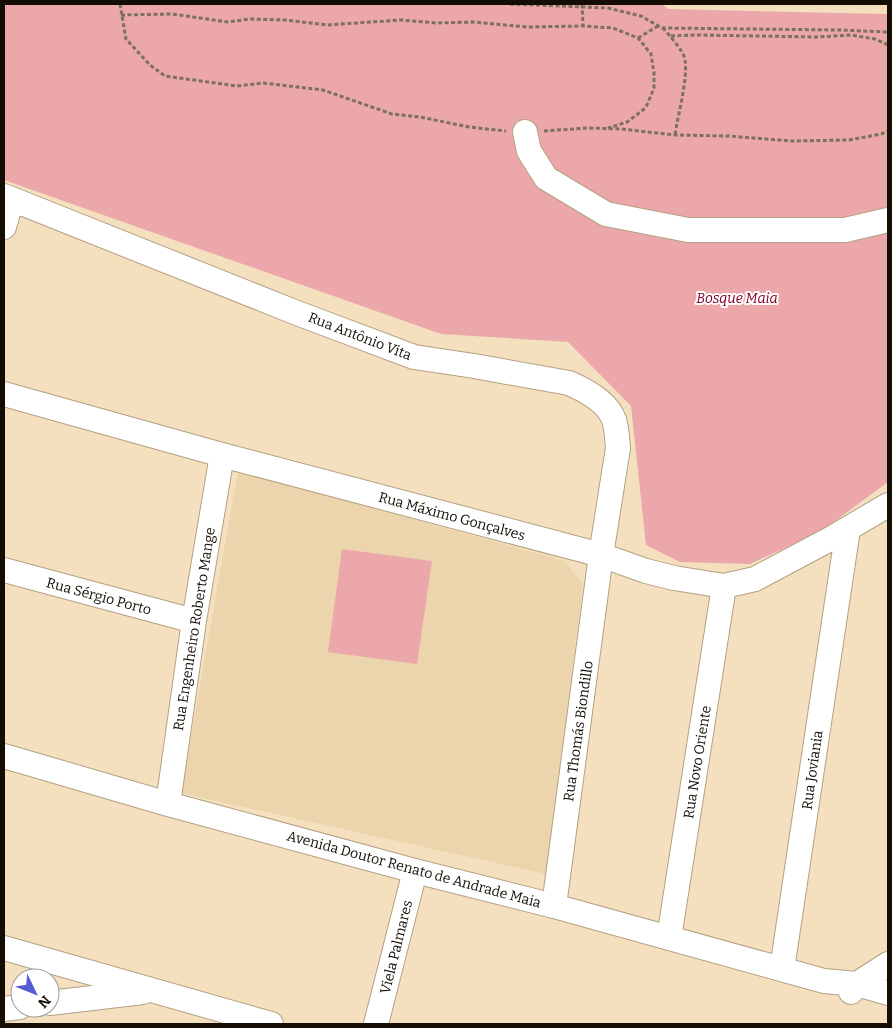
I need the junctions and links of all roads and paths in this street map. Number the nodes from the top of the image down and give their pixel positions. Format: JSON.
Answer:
{"nodes":[{"id":1,"x":120,"y":4,"type":"edge"},
{"id":2,"x":510,"y":4,"type":"edge"},
{"id":3,"x":582,"y":5,"type":"edge"},
{"id":4,"x":121,"y":15,"type":"junction"},
{"id":5,"x":582,"y":26,"type":"junction"},
{"id":6,"x":661,"y":27,"type":"junction"},
{"id":7,"x":888,"y":32,"type":"edge"},
{"id":8,"x":671,"y":36,"type":"junction"},
{"id":9,"x":638,"y":38,"type":"junction"},
{"id":10,"x":888,"y":45,"type":"edge"},
{"id":11,"x":605,"y":129,"type":"junction"},
{"id":12,"x":888,"y":131,"type":"edge"},
{"id":13,"x":675,"y":135,"type":"junction"},
{"id":14,"x":527,"y":141,"type":"junction"},
{"id":15,"x":8,"y":198,"type":"edge"},
{"id":16,"x":888,"y":220,"type":"edge"},
{"id":17,"x":4,"y":227,"type":"edge"},
{"id":18,"x":4,"y":394,"type":"edge"},
{"id":19,"x":222,"y":455,"type":"junction"},
{"id":20,"x":888,"y":505,"type":"edge"},
{"id":21,"x":848,"y":529,"type":"junction"},
{"id":22,"x":820,"y":545,"type":"junction"},
{"id":23,"x":602,"y":555,"type":"junction"},
{"id":24,"x":4,"y":570,"type":"edge"},
{"id":25,"x":842,"y":571,"type":"junction"},
{"id":26,"x":724,"y":586,"type":"junction"},
{"id":27,"x":194,"y":621,"type":"junction"},
{"id":28,"x":4,"y":756,"type":"edge"},
{"id":29,"x":168,"y":804,"type":"junction"},
{"id":30,"x":415,"y":871,"type":"junction"},
{"id":31,"x":554,"y":906,"type":"junction"},
{"id":32,"x":669,"y":938,"type":"junction"},
{"id":33,"x":4,"y":948,"type":"edge"},
{"id":34,"x":888,"y":964,"type":"edge"},
{"id":35,"x":782,"y":969,"type":"junction"},
{"id":36,"x":853,"y":989,"type":"junction"},
{"id":37,"x":152,"y":991,"type":"junction"},
{"id":38,"x":888,"y":993,"type":"edge"},
{"id":39,"x":60,"y":1002,"type":"edge"},
{"id":40,"x":888,"y":1004,"type":"edge"},
{"id":41,"x":271,"y":1024,"type":"edge"},
{"id":42,"x":376,"y":1024,"type":"edge"}],
"edges":[{"from":1,"to":4,"type":"path"},
{"from":2,"to":3,"type":"path"},
{"from":3,"to":5,"type":"path"},
{"from":3,"to":6,"type":"path"},
{"from":4,"to":5,"type":"path"},
{"from":4,"to":14,"type":"path"},
{"from":5,"to":9,"type":"path"},
{"from":6,"to":7,"type":"path"},
{"from":6,"to":8,"type":"path"},
{"from":6,"to":9,"type":"path"},
{"from":8,"to":10,"type":"path"},
{"from":8,"to":13,"type":"path"},
{"from":9,"to":11,"type":"path"},
{"from":11,"to":13,"type":"path"},
{"from":11,"to":14,"type":"path"},
{"from":12,"to":13,"type":"path"},
{"from":14,"to":16,"type":"street"},
{"from":15,"to":17,"type":"street"},
{"from":15,"to":23,"type":"street","name":"Rua Antônio Vita"},
{"from":18,"to":19,"type":"street","name":"Rua Máximo Gonçalves"},
{"from":19,"to":23,"type":"street","name":"Rua Máximo Gonçalves"},
{"from":19,"to":27,"type":"street","name":"Rua Engenheiro Roberto Mange"},
{"from":20,"to":21,"type":"street","name":"Rua Máximo Gonçalves"},
{"from":21,"to":22,"type":"street","name":"Rua Máximo Gonçalves"},
{"from":21,"to":25,"type":"street","name":"Rua Joviania"},
{"from":22,"to":25,"type":"street"},
{"from":22,"to":26,"type":"street","name":"Rua Máximo Gonçalves"},
{"from":23,"to":26,"type":"street","name":"Rua Máximo Gonçalves"},
{"from":23,"to":31,"type":"street","name":"Rua Thomás Biondillo"},
{"from":24,"to":27,"type":"street","name":"Rua Sérgio Porto"},
{"from":25,"to":35,"type":"street","name":"Rua Joviania"},
{"from":26,"to":32,"type":"street","name":"Rua Novo Oriente"},
{"from":27,"to":29,"type":"street","name":"Rua Engenheiro Roberto Mange"},
{"from":28,"to":29,"type":"street","name":"Avenida Doutor Renato de Andrade Maia"},
{"from":29,"to":30,"type":"street","name":"Avenida Doutor Renato de Andrade Maia"},
{"from":30,"to":31,"type":"street","name":"Avenida Doutor Renato de Andrade Maia"},
{"from":30,"to":42,"type":"street","name":"Viela Palmares"},
{"from":31,"to":32,"type":"street","name":"Avenida Doutor Renato de Andrade Maia"},
{"from":32,"to":35,"type":"street","name":"Avenida Doutor Renato de Andrade Maia"},
{"from":33,"to":37,"type":"street"},
{"from":34,"to":36,"type":"street"},
{"from":35,"to":36,"type":"street","name":"Avenida Doutor Renato de Andrade Maia"},
{"from":36,"to":38,"type":"street","name":"Avenida Doutor Renato de Andrade Maia"},
{"from":36,"to":40,"type":"street","name":"Avenida Doutor Renato de Andrade Maia"},
{"from":37,"to":39,"type":"street"},
{"from":37,"to":41,"type":"street"}]}
